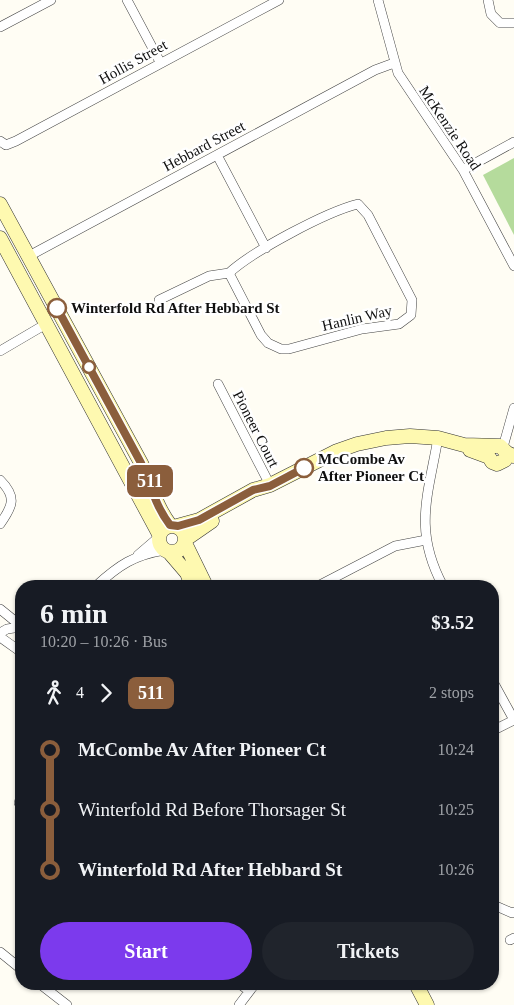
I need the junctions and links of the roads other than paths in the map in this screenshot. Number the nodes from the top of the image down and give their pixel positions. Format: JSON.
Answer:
{"nodes":[{"id":1,"x":51,"y":0,"type":"edge"},
{"id":2,"x":127,"y":0,"type":"edge"},
{"id":3,"x":279,"y":0,"type":"edge"},
{"id":4,"x":378,"y":0,"type":"edge"},
{"id":5,"x":488,"y":0,"type":"edge"},
{"id":6,"x":514,"y":23,"type":"edge"},
{"id":7,"x":0,"y":27,"type":"edge"},
{"id":8,"x":160,"y":62,"type":"junction"},
{"id":9,"x":394,"y":63,"type":"junction"},
{"id":10,"x":0,"y":141,"type":"edge"},
{"id":11,"x":514,"y":142,"type":"edge"},
{"id":12,"x":217,"y":155,"type":"junction"},
{"id":13,"x":463,"y":170,"type":"junction"},
{"id":14,"x":0,"y":204,"type":"edge"},
{"id":15,"x":0,"y":238,"type":"edge"},
{"id":16,"x":266,"y":248,"type":"junction"},
{"id":17,"x":29,"y":256,"type":"junction"},
{"id":18,"x":514,"y":266,"type":"edge"},
{"id":19,"x":229,"y":273,"type":"junction"},
{"id":20,"x":159,"y":300,"type":"dead end"},
{"id":21,"x":46,"y":324,"type":"junction"},
{"id":22,"x":0,"y":351,"type":"edge"},
{"id":23,"x":218,"y":384,"type":"dead end"},
{"id":24,"x":514,"y":408,"type":"edge"},
{"id":25,"x":438,"y":438,"type":"junction"},
{"id":26,"x":503,"y":452,"type":"edge"},
{"id":27,"x":0,"y":480,"type":"edge"},
{"id":28,"x":270,"y":486,"type":"junction"},
{"id":29,"x":0,"y":524,"type":"edge"},
{"id":30,"x":174,"y":526,"type":"junction"},
{"id":31,"x":426,"y":540,"type":"junction"},
{"id":32,"x":185,"y":541,"type":"junction"},
{"id":33,"x":163,"y":543,"type":"junction"},
{"id":34,"x":138,"y":556,"type":"junction"},
{"id":35,"x":103,"y":580,"type":"edge"},
{"id":36,"x":189,"y":580,"type":"edge"},
{"id":37,"x":203,"y":580,"type":"edge"},
{"id":38,"x":330,"y":580,"type":"edge"},
{"id":39,"x":440,"y":580,"type":"edge"},
{"id":40,"x":0,"y":609,"type":"edge"},
{"id":41,"x":15,"y":621,"type":"edge"},
{"id":42,"x":15,"y":627,"type":"edge"},
{"id":43,"x":0,"y":633,"type":"edge"},
{"id":44,"x":0,"y":637,"type":"edge"},
{"id":45,"x":15,"y":648,"type":"edge"},
{"id":46,"x":499,"y":693,"type":"edge"},
{"id":47,"x":514,"y":720,"type":"edge"},
{"id":48,"x":499,"y":728,"type":"edge"},
{"id":49,"x":499,"y":907,"type":"edge"},
{"id":50,"x":514,"y":912,"type":"edge"},
{"id":51,"x":0,"y":952,"type":"edge"},
{"id":52,"x":15,"y":964,"type":"edge"},
{"id":53,"x":48,"y":990,"type":"edge"},
{"id":54,"x":250,"y":990,"type":"edge"},
{"id":55,"x":409,"y":990,"type":"edge"},
{"id":56,"x":419,"y":990,"type":"edge"},
{"id":57,"x":67,"y":1005,"type":"edge"},
{"id":58,"x":239,"y":1005,"type":"edge"},
{"id":59,"x":418,"y":1005,"type":"edge"},
{"id":60,"x":427,"y":1005,"type":"edge"}],
"edges":[{"from":1,"to":7,"type":"street"},
{"from":2,"to":8,"type":"street"},
{"from":3,"to":8,"type":"street","name":"Hollis Street"},
{"from":4,"to":9,"type":"street","name":"McKenzie Road"},
{"from":5,"to":6,"type":"street"},
{"from":8,"to":10,"type":"street","name":"Hollis Street"},
{"from":9,"to":12,"type":"street","name":"Hebbard Street"},
{"from":9,"to":13,"type":"street","name":"McKenzie Road"},
{"from":11,"to":13,"type":"street"},
{"from":12,"to":16,"type":"street"},
{"from":12,"to":17,"type":"street","name":"Hebbard Street"},
{"from":13,"to":18,"type":"street","name":"McKenzie Road"},
{"from":14,"to":17,"type":"main road"},
{"from":15,"to":21,"type":"main road"},
{"from":16,"to":19,"type":"street","name":"Hanlin Way"},
{"from":16,"to":19,"type":"street","name":"Hanlin Way"},
{"from":17,"to":30,"type":"main road"},
{"from":19,"to":20,"type":"street"},
{"from":21,"to":22,"type":"street"},
{"from":21,"to":33,"type":"main road"},
{"from":23,"to":28,"type":"street","name":"Pioneer Court"},
{"from":24,"to":26,"type":"street"},
{"from":25,"to":26,"type":"main road"},
{"from":25,"to":28,"type":"main road"},
{"from":25,"to":31,"type":"street"},
{"from":27,"to":29,"type":"street"},
{"from":28,"to":30,"type":"main road"},
{"from":28,"to":32,"type":"main road"},
{"from":30,"to":32,"type":"main road"},
{"from":30,"to":33,"type":"main road"},
{"from":31,"to":38,"type":"street"},
{"from":31,"to":39,"type":"street"},
{"from":32,"to":33,"type":"main road"},
{"from":32,"to":37,"type":"main road"},
{"from":33,"to":34,"type":"street"},
{"from":33,"to":34,"type":"street"},
{"from":33,"to":36,"type":"main road"},
{"from":34,"to":35,"type":"street"},
{"from":40,"to":41,"type":"street"},
{"from":42,"to":43,"type":"street"},
{"from":44,"to":45,"type":"street"},
{"from":46,"to":47,"type":"street"},
{"from":47,"to":48,"type":"street"},
{"from":49,"to":50,"type":"street"},
{"from":51,"to":52,"type":"street"},
{"from":53,"to":57,"type":"street"},
{"from":54,"to":58,"type":"street"},
{"from":55,"to":59,"type":"main road"},
{"from":56,"to":60,"type":"main road"}]}
